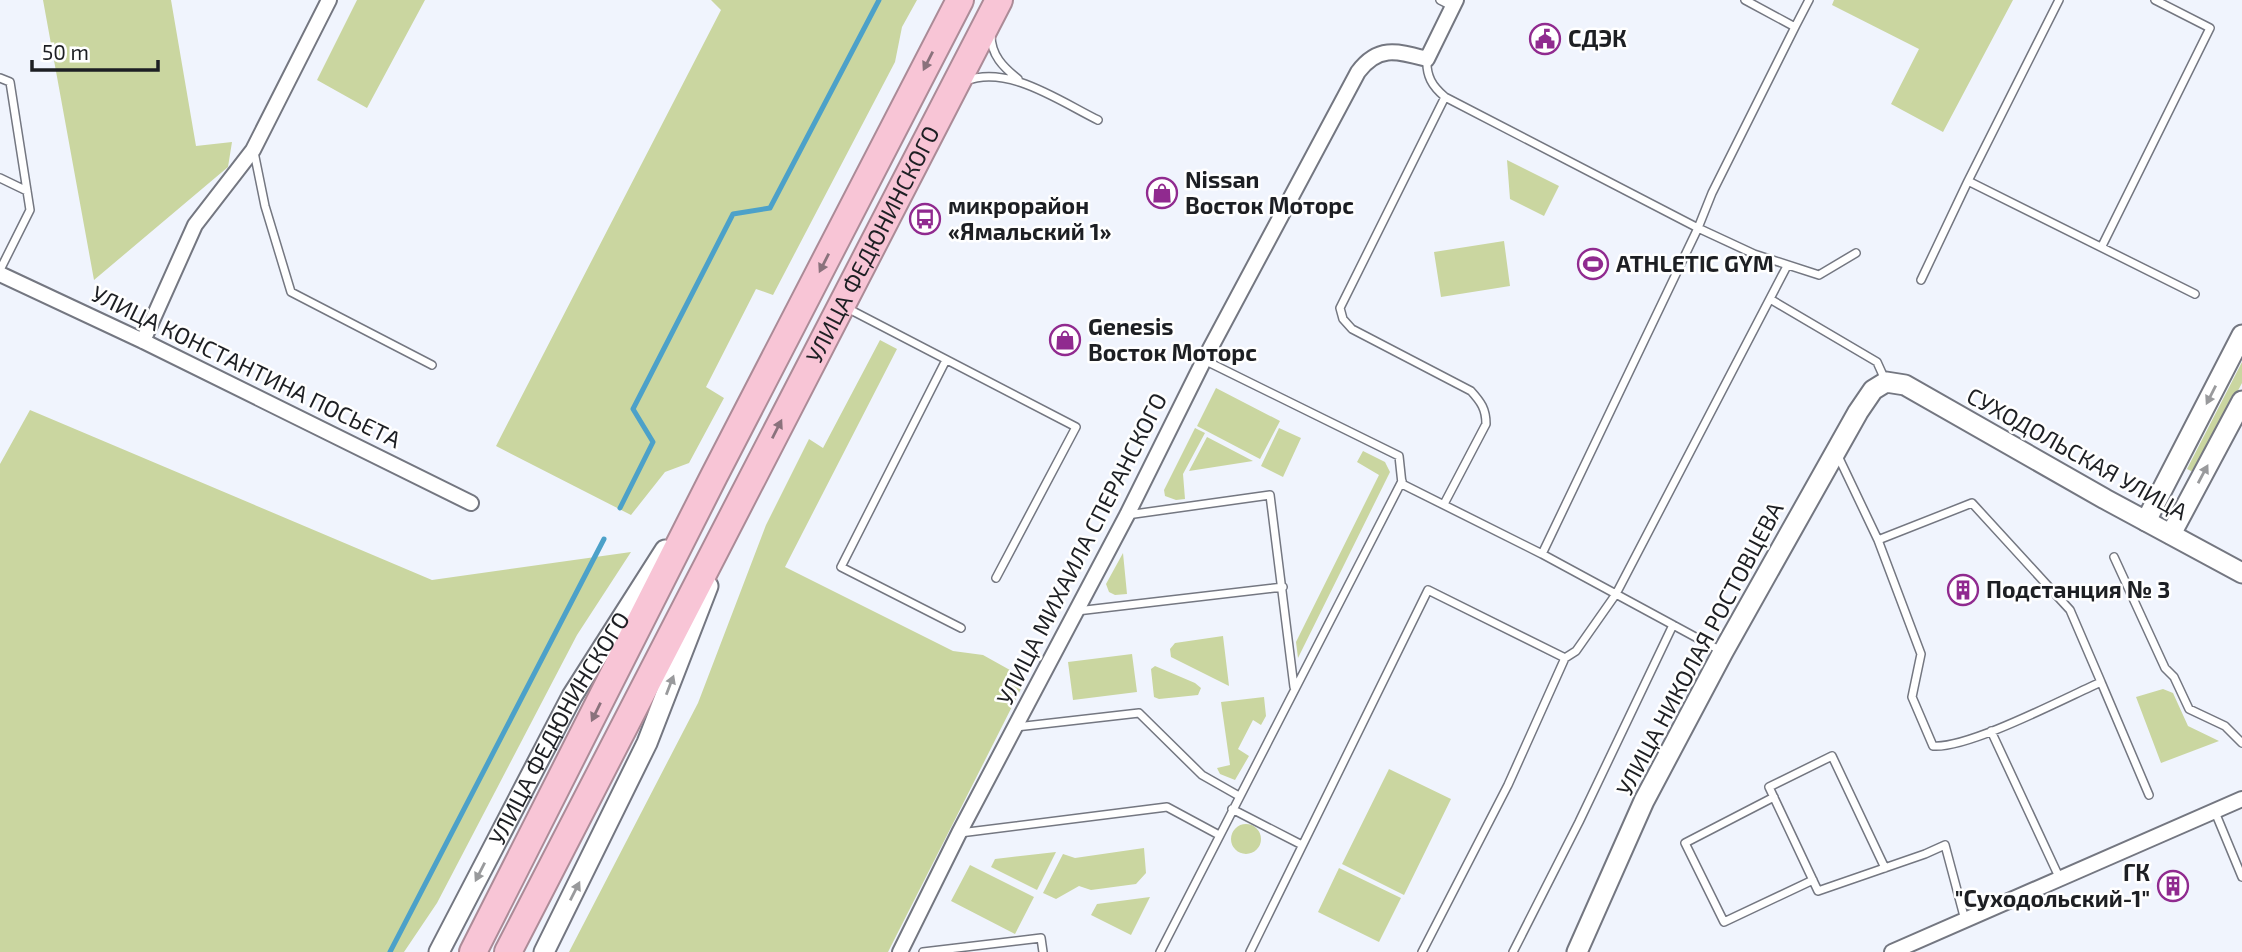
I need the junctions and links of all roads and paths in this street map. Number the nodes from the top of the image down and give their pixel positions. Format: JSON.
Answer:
{"nodes":[{"id":1,"x":329,"y":0,"type":"edge"},
{"id":2,"x":960,"y":0,"type":"edge"},
{"id":3,"x":1745,"y":0,"type":"edge"},
{"id":4,"x":1809,"y":0,"type":"edge"},
{"id":5,"x":2059,"y":0,"type":"edge"},
{"id":6,"x":2155,"y":0,"type":"edge"},
{"id":7,"x":998,"y":2,"type":"edge"},
{"id":8,"x":1450,"y":2,"type":"edge"},
{"id":9,"x":1795,"y":27,"type":"junction"},
{"id":10,"x":1427,"y":59,"type":"junction"},
{"id":11,"x":0,"y":78,"type":"edge"},
{"id":12,"x":1021,"y":82,"type":"junction"},
{"id":13,"x":951,"y":92,"type":"junction"},
{"id":14,"x":1445,"y":97,"type":"junction"},
{"id":15,"x":1098,"y":120,"type":"dead end"},
{"id":16,"x":253,"y":150,"type":"junction"},
{"id":17,"x":0,"y":178,"type":"edge"},
{"id":18,"x":1968,"y":181,"type":"junction"},
{"id":19,"x":27,"y":191,"type":"junction"},
{"id":20,"x":1698,"y":228,"type":"junction"},
{"id":21,"x":2102,"y":246,"type":"junction"},
{"id":22,"x":1856,"y":253,"type":"dead end"},
{"id":23,"x":1787,"y":266,"type":"junction"},
{"id":24,"x":0,"y":272,"type":"edge"},
{"id":25,"x":1920,"y":280,"type":"dead end"},
{"id":26,"x":2195,"y":294,"type":"dead end"},
{"id":27,"x":1770,"y":299,"type":"junction"},
{"id":28,"x":841,"y":305,"type":"junction"},
{"id":29,"x":2242,"y":335,"type":"edge"},
{"id":30,"x":143,"y":341,"type":"junction"},
{"id":31,"x":946,"y":360,"type":"junction"},
{"id":32,"x":1204,"y":360,"type":"junction"},
{"id":33,"x":432,"y":365,"type":"dead end"},
{"id":34,"x":1886,"y":382,"type":"junction"},
{"id":35,"x":2242,"y":401,"type":"edge"},
{"id":36,"x":1837,"y":452,"type":"junction"},
{"id":37,"x":714,"y":476,"type":"junction"},
{"id":38,"x":1402,"y":481,"type":"junction"},
{"id":39,"x":746,"y":490,"type":"junction"},
{"id":40,"x":471,"y":503,"type":"dead end"},
{"id":41,"x":1444,"y":504,"type":"junction"},
{"id":42,"x":1127,"y":515,"type":"junction"},
{"id":43,"x":2146,"y":521,"type":"junction"},
{"id":44,"x":2171,"y":534,"type":"junction"},
{"id":45,"x":1878,"y":540,"type":"junction"},
{"id":46,"x":1542,"y":554,"type":"junction"},
{"id":47,"x":2114,"y":556,"type":"dead end"},
{"id":48,"x":2242,"y":573,"type":"edge"},
{"id":49,"x":996,"y":578,"type":"dead end"},
{"id":50,"x":1283,"y":587,"type":"junction"},
{"id":51,"x":1616,"y":594,"type":"junction"},
{"id":52,"x":1076,"y":611,"type":"junction"},
{"id":53,"x":1673,"y":625,"type":"junction"},
{"id":54,"x":961,"y":628,"type":"dead end"},
{"id":55,"x":1723,"y":652,"type":"junction"},
{"id":56,"x":1565,"y":658,"type":"junction"},
{"id":57,"x":2101,"y":682,"type":"junction"},
{"id":58,"x":1294,"y":688,"type":"junction"},
{"id":59,"x":1015,"y":727,"type":"junction"},
{"id":60,"x":1991,"y":731,"type":"junction"},
{"id":61,"x":2242,"y":743,"type":"edge"},
{"id":62,"x":2149,"y":795,"type":"dead end"},
{"id":63,"x":1239,"y":796,"type":"junction"},
{"id":64,"x":1774,"y":797,"type":"junction"},
{"id":65,"x":2242,"y":799,"type":"edge"},
{"id":66,"x":1232,"y":809,"type":"junction"},
{"id":67,"x":2215,"y":812,"type":"junction"},
{"id":68,"x":960,"y":833,"type":"junction"},
{"id":69,"x":1219,"y":835,"type":"junction"},
{"id":70,"x":1301,"y":845,"type":"junction"},
{"id":71,"x":1885,"y":868,"type":"junction"},
{"id":72,"x":2242,"y":877,"type":"edge"},
{"id":73,"x":2060,"y":879,"type":"junction"},
{"id":74,"x":1813,"y":880,"type":"junction"},
{"id":75,"x":1965,"y":920,"type":"junction"},
{"id":76,"x":439,"y":952,"type":"edge"},
{"id":77,"x":474,"y":952,"type":"edge"},
{"id":78,"x":508,"y":952,"type":"edge"},
{"id":79,"x":544,"y":952,"type":"edge"},
{"id":80,"x":900,"y":952,"type":"edge"},
{"id":81,"x":923,"y":952,"type":"edge"},
{"id":82,"x":1043,"y":952,"type":"edge"},
{"id":83,"x":1160,"y":952,"type":"edge"},
{"id":84,"x":1250,"y":952,"type":"edge"},
{"id":85,"x":1422,"y":952,"type":"edge"},
{"id":86,"x":1513,"y":952,"type":"edge"},
{"id":87,"x":1577,"y":952,"type":"edge"},
{"id":88,"x":1892,"y":952,"type":"edge"}],
"edges":[{"from":1,"to":16,"type":"street"},
{"from":2,"to":37,"type":"highway","name":"УЛИЦА ФЕДЮНИНСКОГО","one_way":true},
{"from":3,"to":9,"type":"lane"},
{"from":4,"to":9,"type":"lane"},
{"from":5,"to":18,"type":"lane"},
{"from":6,"to":21,"type":"lane"},
{"from":7,"to":12,"type":"lane"},
{"from":7,"to":13,"type":"highway","name":"УЛИЦА ФЕДЮНИНСКОГО"},
{"from":8,"to":10,"type":"street"},
{"from":9,"to":20,"type":"lane"},
{"from":10,"to":14,"type":"lane"},
{"from":10,"to":32,"type":"street","name":"УЛИЦА МИХАИЛА СПЕРАНСКОГО"},
{"from":11,"to":19,"type":"lane"},
{"from":12,"to":13,"type":"lane"},
{"from":12,"to":15,"type":"lane"},
{"from":13,"to":28,"type":"highway","name":"УЛИЦА ФЕДЮНИНСКОГО"},
{"from":14,"to":20,"type":"lane"},
{"from":14,"to":41,"type":"lane"},
{"from":16,"to":30,"type":"street"},
{"from":16,"to":33,"type":"lane"},
{"from":17,"to":19,"type":"lane"},
{"from":18,"to":21,"type":"lane"},
{"from":18,"to":25,"type":"lane"},
{"from":19,"to":24,"type":"lane"},
{"from":20,"to":23,"type":"lane"},
{"from":20,"to":46,"type":"lane"},
{"from":21,"to":26,"type":"lane"},
{"from":22,"to":23,"type":"lane"},
{"from":23,"to":27,"type":"lane"},
{"from":24,"to":30,"type":"street","name":"УЛИЦА КОНСТАНТИНА ПОСЬЕТА"},
{"from":27,"to":34,"type":"lane"},
{"from":27,"to":51,"type":"lane"},
{"from":28,"to":31,"type":"lane"},
{"from":39,"to":28,"type":"highway","name":"УЛИЦА ФЕДЮНИНСКОГО","one_way":true},
{"from":29,"to":43,"type":"street","one_way":true},
{"from":30,"to":40,"type":"street","name":"УЛИЦА КОНСТАНТИНА ПОСЬЕТА"},
{"from":31,"to":49,"type":"lane"},
{"from":31,"to":54,"type":"lane"},
{"from":32,"to":38,"type":"lane"},
{"from":32,"to":42,"type":"street","name":"УЛИЦА МИХАИЛА СПЕРАНСКОГО"},
{"from":34,"to":36,"type":"street","name":"УЛИЦА НИКОЛАЯ РОСТОВЦЕВА"},
{"from":34,"to":43,"type":"street","name":"СУХОДОЛЬСКАЯ УЛИЦА"},
{"from":44,"to":35,"type":"street","one_way":true},
{"from":36,"to":45,"type":"lane"},
{"from":36,"to":55,"type":"street","name":"УЛИЦА НИКОЛАЯ РОСТОВЦЕВА"},
{"from":37,"to":76,"type":"street","name":"УЛИЦА ФЕДЮНИНСКОГО","one_way":true},
{"from":37,"to":77,"type":"highway","name":"УЛИЦА ФЕДЮНИНСКОГО","one_way":true},
{"from":38,"to":41,"type":"lane"},
{"from":38,"to":58,"type":"lane"},
{"from":39,"to":78,"type":"highway","name":"УЛИЦА ФЕДЮНИНСКОГО"},
{"from":79,"to":39,"type":"street","name":"УЛИЦА ФЕДЮНИНСКОГО","one_way":true},
{"from":41,"to":46,"type":"lane"},
{"from":42,"to":50,"type":"lane"},
{"from":42,"to":52,"type":"street","name":"УЛИЦА МИХАИЛА СПЕРАНСКОГО"},
{"from":43,"to":44,"type":"street","name":"СУХОДОЛЬСКАЯ УЛИЦА"},
{"from":44,"to":48,"type":"street","name":"СУХОДОЛЬСКАЯ УЛИЦА"},
{"from":45,"to":57,"type":"lane"},
{"from":45,"to":60,"type":"lane"},
{"from":46,"to":51,"type":"lane"},
{"from":47,"to":61,"type":"lane"},
{"from":50,"to":52,"type":"lane"},
{"from":50,"to":58,"type":"lane"},
{"from":51,"to":53,"type":"lane"},
{"from":51,"to":56,"type":"lane"},
{"from":52,"to":59,"type":"street","name":"УЛИЦА МИХАИЛА СПЕРАНСКОГО"},
{"from":53,"to":55,"type":"lane"},
{"from":53,"to":86,"type":"lane"},
{"from":55,"to":87,"type":"street","name":"УЛИЦА НИКОЛАЯ РОСТОВЦЕВА"},
{"from":56,"to":70,"type":"lane"},
{"from":56,"to":85,"type":"lane"},
{"from":57,"to":60,"type":"lane"},
{"from":57,"to":62,"type":"lane"},
{"from":58,"to":63,"type":"lane"},
{"from":59,"to":63,"type":"lane"},
{"from":59,"to":68,"type":"street","name":"УЛИЦА МИХАИЛА СПЕРАНСКОГО"},
{"from":60,"to":73,"type":"lane"},
{"from":63,"to":66,"type":"lane"},
{"from":64,"to":71,"type":"lane"},
{"from":64,"to":74,"type":"lane"},
{"from":64,"to":74,"type":"lane"},
{"from":65,"to":67,"type":"street"},
{"from":66,"to":69,"type":"lane"},
{"from":66,"to":70,"type":"lane"},
{"from":67,"to":72,"type":"lane"},
{"from":67,"to":73,"type":"street"},
{"from":68,"to":69,"type":"lane"},
{"from":68,"to":80,"type":"street","name":"УЛИЦА МИХАИЛА СПЕРАНСКОГО"},
{"from":69,"to":83,"type":"lane"},
{"from":70,"to":84,"type":"lane"},
{"from":71,"to":74,"type":"lane"},
{"from":71,"to":75,"type":"lane"},
{"from":73,"to":75,"type":"street"},
{"from":75,"to":88,"type":"street"},
{"from":81,"to":82,"type":"lane"}]}
